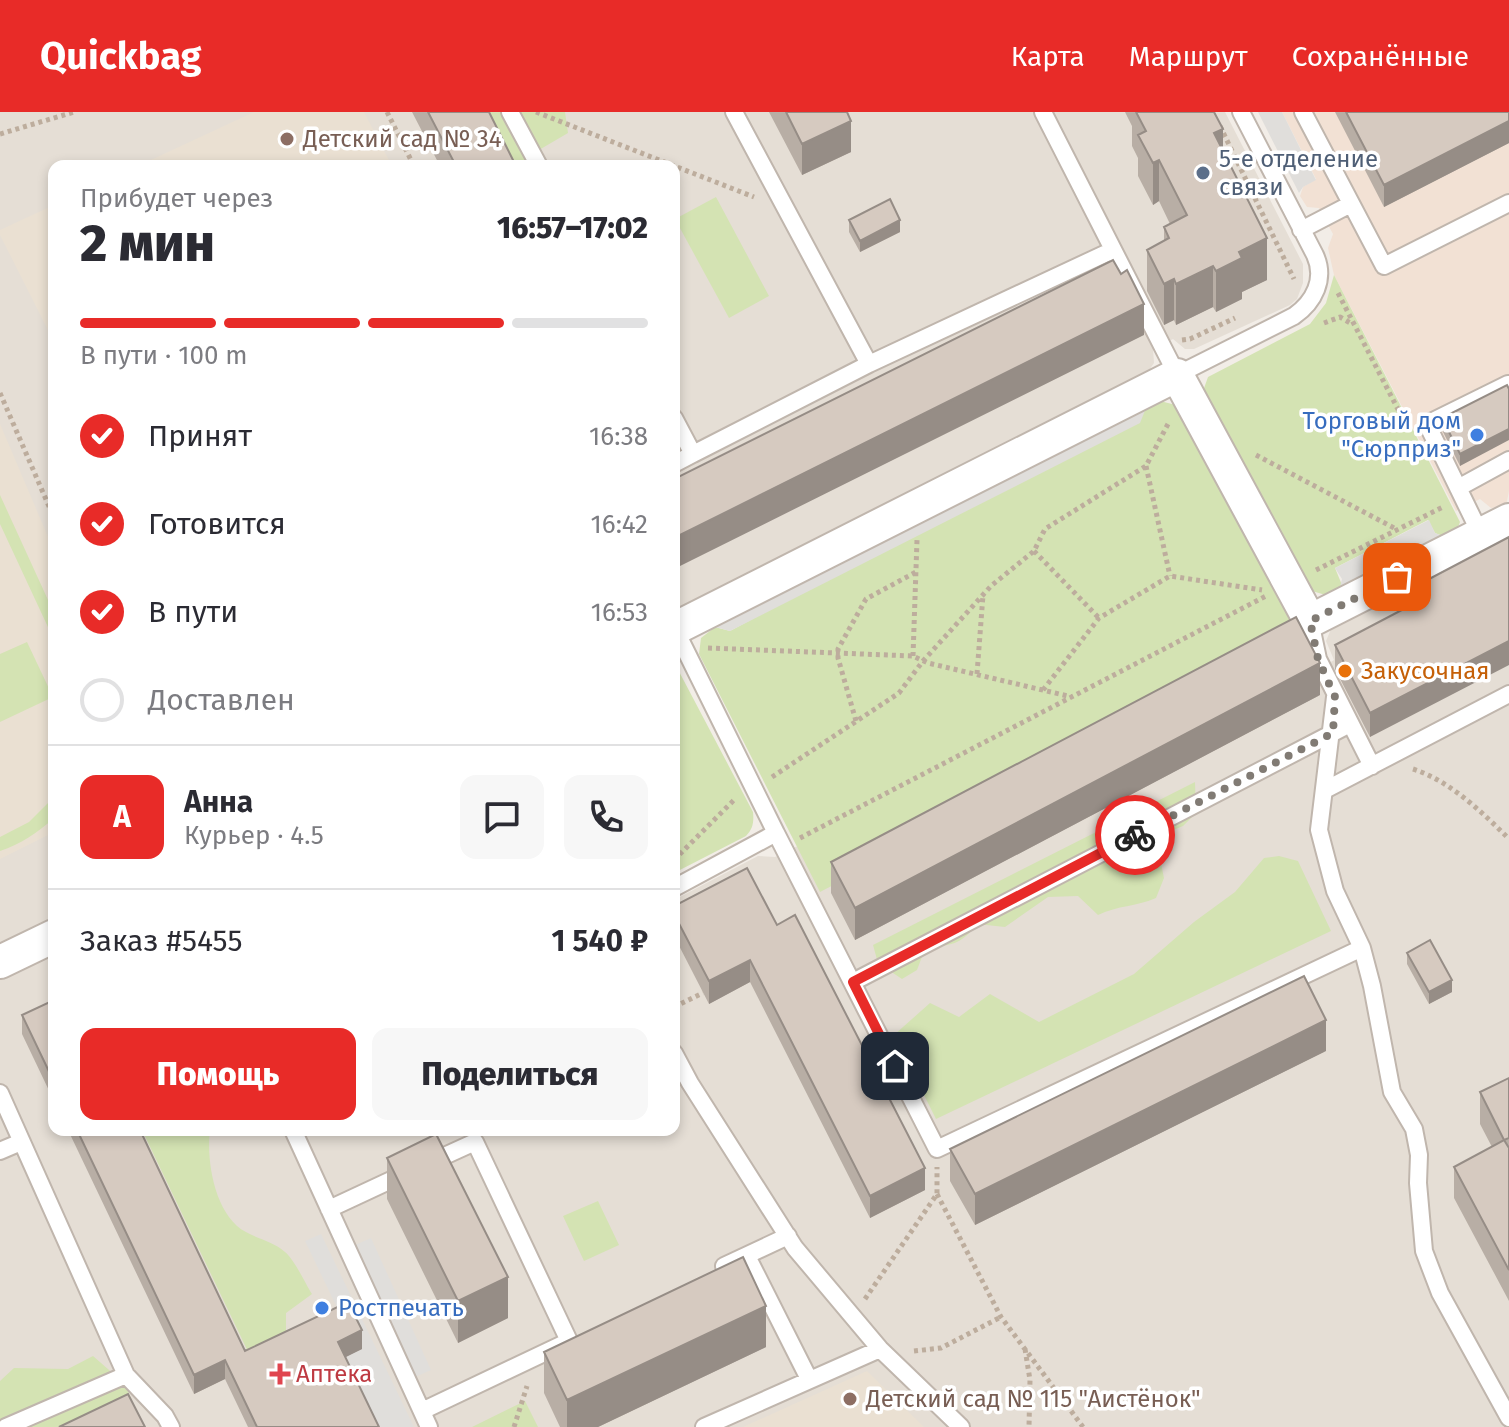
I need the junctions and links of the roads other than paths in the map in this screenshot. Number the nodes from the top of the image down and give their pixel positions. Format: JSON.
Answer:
{"nodes":[{"id":1,"x":510,"y":112,"type":"edge"},
{"id":2,"x":734,"y":112,"type":"edge"},
{"id":3,"x":1043,"y":112,"type":"edge"},
{"id":4,"x":1241,"y":112,"type":"edge"},
{"id":5,"x":1303,"y":112,"type":"edge"},
{"id":6,"x":536,"y":160,"type":"edge"},
{"id":7,"x":1509,"y":203,"type":"edge"},
{"id":8,"x":1351,"y":204,"type":"junction"},
{"id":9,"x":1301,"y":230,"type":"junction"},
{"id":10,"x":1113,"y":250,"type":"junction"},
{"id":11,"x":869,"y":364,"type":"junction"},
{"id":12,"x":1177,"y":375,"type":"junction"},
{"id":13,"x":1509,"y":386,"type":"edge"},
{"id":14,"x":680,"y":429,"type":"edge"},
{"id":15,"x":693,"y":454,"type":"junction"},
{"id":16,"x":1509,"y":460,"type":"edge"},
{"id":17,"x":680,"y":461,"type":"edge"},
{"id":18,"x":1458,"y":488,"type":"junction"},
{"id":19,"x":1509,"y":520,"type":"edge"},
{"id":20,"x":1481,"y":535,"type":"junction"},
{"id":21,"x":1310,"y":621,"type":"junction"},
{"id":22,"x":680,"y":626,"type":"edge"},
{"id":23,"x":680,"y":641,"type":"edge"},
{"id":24,"x":1509,"y":694,"type":"edge"},
{"id":25,"x":1335,"y":697,"type":"junction"},
{"id":26,"x":1350,"y":724,"type":"junction"},
{"id":27,"x":1333,"y":733,"type":"junction"},
{"id":28,"x":1379,"y":763,"type":"junction"},
{"id":29,"x":1325,"y":790,"type":"junction"},
{"id":30,"x":780,"y":840,"type":"junction"},
{"id":31,"x":680,"y":885,"type":"edge"},
{"id":32,"x":48,"y":939,"type":"edge"},
{"id":33,"x":1362,"y":948,"type":"junction"},
{"id":34,"x":0,"y":962,"type":"edge"},
{"id":35,"x":853,"y":982,"type":"junction"},
{"id":36,"x":680,"y":1064,"type":"edge"},
{"id":37,"x":0,"y":1093,"type":"edge"},
{"id":38,"x":296,"y":1136,"type":"edge"},
{"id":39,"x":21,"y":1142,"type":"junction"},
{"id":40,"x":0,"y":1151,"type":"edge"},
{"id":41,"x":329,"y":1209,"type":"junction"},
{"id":42,"x":788,"y":1236,"type":"junction"},
{"id":43,"x":747,"y":1256,"type":"junction"},
{"id":44,"x":706,"y":1275,"type":"edge"},
{"id":45,"x":880,"y":1349,"type":"junction"},
{"id":46,"x":126,"y":1375,"type":"junction"},
{"id":47,"x":809,"y":1379,"type":"junction"},
{"id":48,"x":422,"y":1411,"type":"junction"},
{"id":49,"x":1509,"y":1418,"type":"edge"},
{"id":50,"x":6,"y":1427,"type":"edge"},
{"id":51,"x":171,"y":1427,"type":"edge"},
{"id":52,"x":429,"y":1427,"type":"edge"},
{"id":53,"x":704,"y":1427,"type":"edge"},
{"id":54,"x":961,"y":1427,"type":"edge"}],
"edges":[{"from":1,"to":6,"type":"lane"},
{"from":2,"to":11,"type":"lane"},
{"from":3,"to":10,"type":"lane"},
{"from":4,"to":9,"type":"lane"},
{"from":5,"to":8,"type":"lane"},
{"from":7,"to":8,"type":"lane"},
{"from":8,"to":9,"type":"lane"},
{"from":9,"to":12,"type":"lane"},
{"from":10,"to":11,"type":"lane"},
{"from":10,"to":12,"type":"lane"},
{"from":11,"to":15,"type":"lane"},
{"from":12,"to":21,"type":"street"},
{"from":12,"to":22,"type":"street"},
{"from":13,"to":18,"type":"lane"},
{"from":14,"to":15,"type":"lane"},
{"from":15,"to":17,"type":"lane"},
{"from":16,"to":18,"type":"lane"},
{"from":18,"to":20,"type":"lane"},
{"from":19,"to":20,"type":"street"},
{"from":20,"to":21,"type":"street"},
{"from":21,"to":25,"type":"lane"},
{"from":23,"to":30,"type":"lane"},
{"from":24,"to":28,"type":"lane"},
{"from":25,"to":26,"type":"lane"},
{"from":25,"to":27,"type":"lane"},
{"from":26,"to":27,"type":"lane"},
{"from":26,"to":28,"type":"lane"},
{"from":27,"to":29,"type":"lane"},
{"from":27,"to":35,"type":"lane"},
{"from":28,"to":29,"type":"lane"},
{"from":29,"to":33,"type":"lane"},
{"from":30,"to":31,"type":"lane"},
{"from":30,"to":35,"type":"lane"},
{"from":32,"to":34,"type":"street"},
{"from":33,"to":35,"type":"lane"},
{"from":33,"to":49,"type":"lane"},
{"from":36,"to":42,"type":"lane"},
{"from":37,"to":39,"type":"lane"},
{"from":38,"to":41,"type":"lane"},
{"from":39,"to":40,"type":"lane"},
{"from":39,"to":46,"type":"lane"},
{"from":41,"to":48,"type":"lane"},
{"from":41,"to":48,"type":"lane"},
{"from":42,"to":43,"type":"lane"},
{"from":42,"to":45,"type":"lane"},
{"from":43,"to":44,"type":"lane"},
{"from":43,"to":47,"type":"lane"},
{"from":45,"to":47,"type":"lane"},
{"from":45,"to":54,"type":"lane"},
{"from":46,"to":50,"type":"lane"},
{"from":46,"to":51,"type":"lane"},
{"from":47,"to":53,"type":"lane"},
{"from":48,"to":52,"type":"lane"}]}
